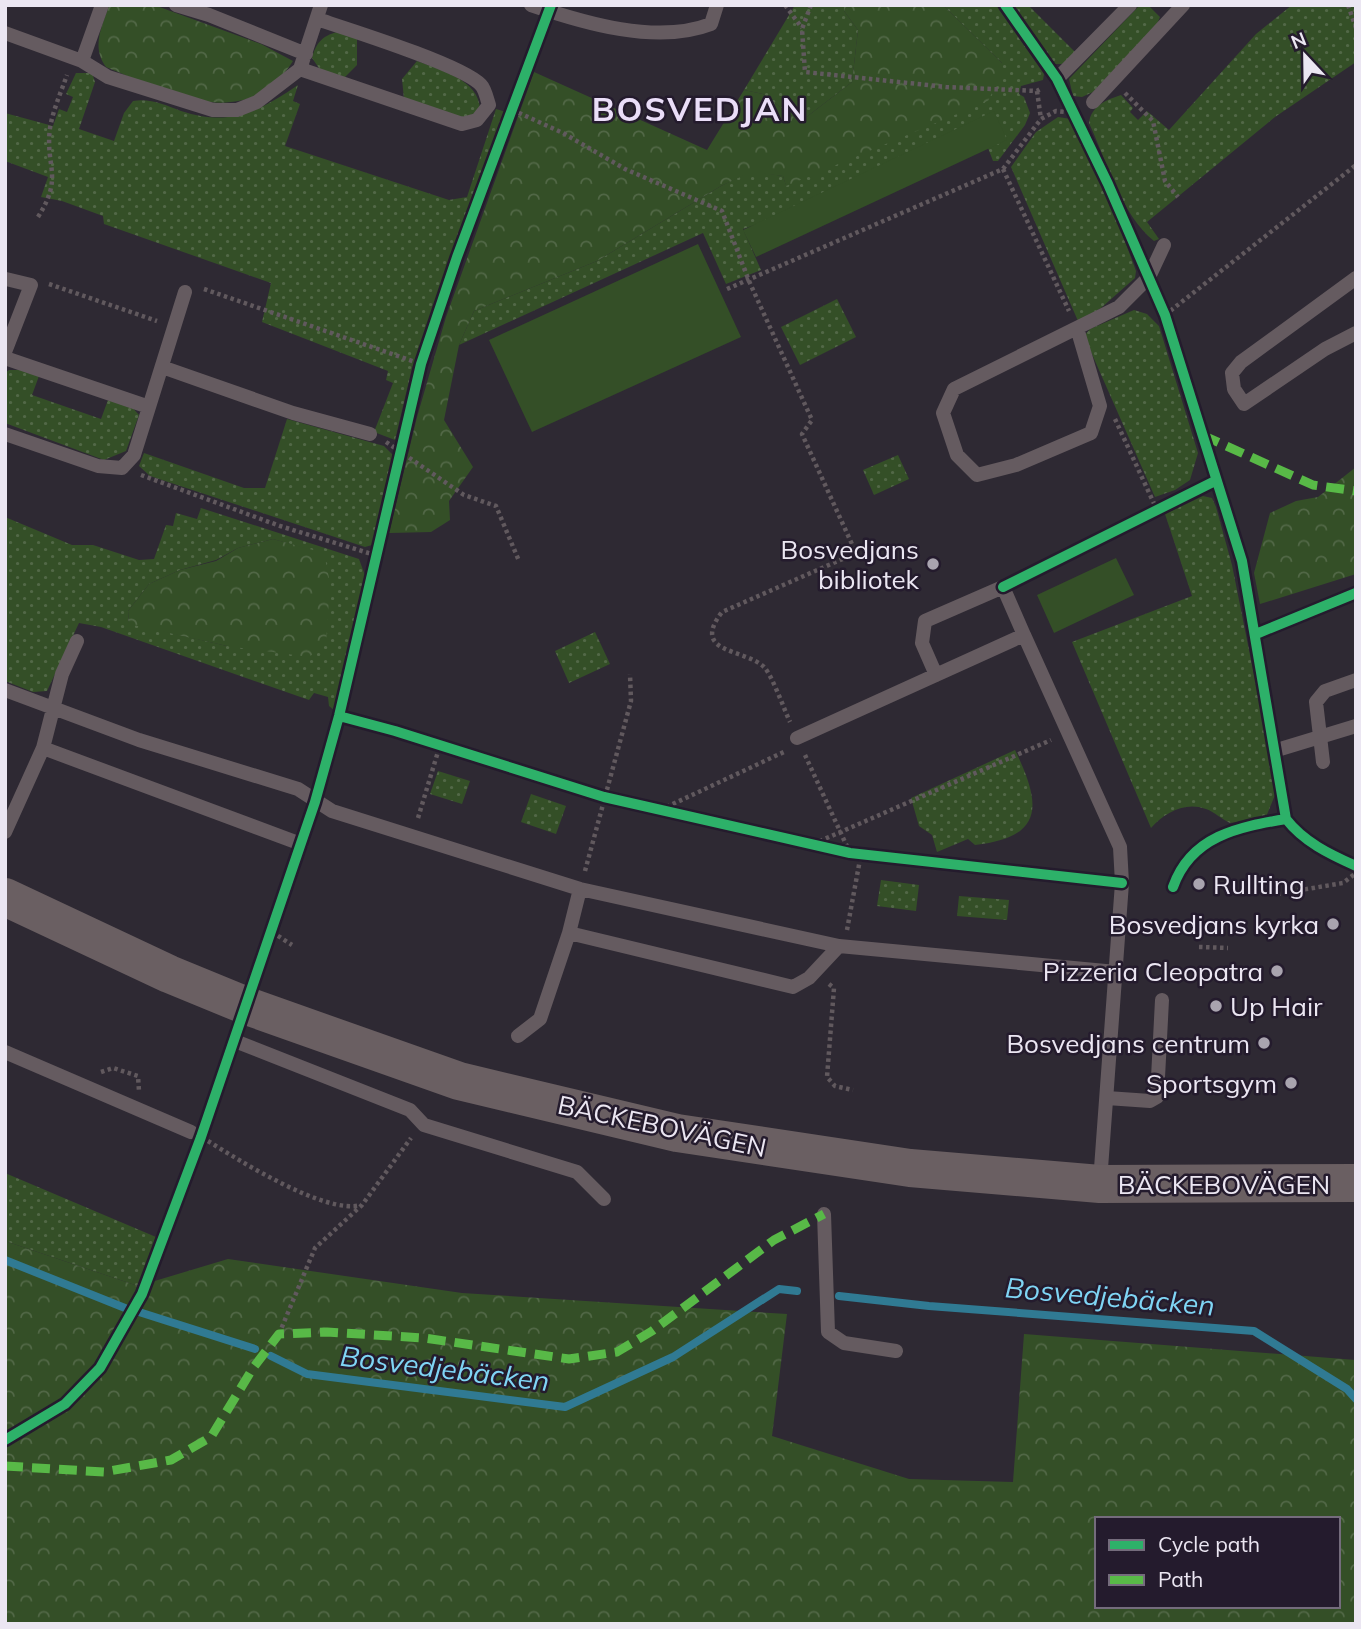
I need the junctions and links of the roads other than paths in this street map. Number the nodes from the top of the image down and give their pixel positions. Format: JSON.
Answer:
{"nodes":[{"id":1,"x":176,"y":5,"type":"edge"},
{"id":2,"x":531,"y":5,"type":"edge"},
{"id":3,"x":717,"y":5,"type":"edge"},
{"id":4,"x":1130,"y":5,"type":"edge"},
{"id":5,"x":1183,"y":5,"type":"edge"},
{"id":6,"x":98,"y":6,"type":"edge"},
{"id":7,"x":319,"y":12,"type":"edge"},
{"id":8,"x":5,"y":33,"type":"edge"},
{"id":9,"x":306,"y":54,"type":"junction"},
{"id":10,"x":78,"y":59,"type":"junction"},
{"id":11,"x":300,"y":69,"type":"junction"},
{"id":12,"x":1057,"y":79,"type":"road end"},
{"id":13,"x":1093,"y":102,"type":"road end"},
{"id":14,"x":1164,"y":245,"type":"dead end"},
{"id":15,"x":1356,"y":278,"type":"edge"},
{"id":16,"x":6,"y":279,"type":"edge"},
{"id":17,"x":185,"y":292,"type":"road end"},
{"id":18,"x":1077,"y":328,"type":"junction"},
{"id":19,"x":1356,"y":333,"type":"edge"},
{"id":20,"x":5,"y":355,"type":"edge"},
{"id":21,"x":162,"y":367,"type":"junction"},
{"id":22,"x":149,"y":407,"type":"junction"},
{"id":23,"x":5,"y":434,"type":"edge"},
{"id":24,"x":370,"y":434,"type":"dead end"},
{"id":25,"x":1024,"y":635,"type":"junction"},
{"id":26,"x":77,"y":641,"type":"dead end"},
{"id":27,"x":936,"y":675,"type":"junction"},
{"id":28,"x":1356,"y":680,"type":"edge"},
{"id":29,"x":5,"y":690,"type":"edge"},
{"id":30,"x":53,"y":709,"type":"junction"},
{"id":31,"x":1356,"y":726,"type":"edge"},
{"id":32,"x":1318,"y":738,"type":"junction"},
{"id":33,"x":799,"y":741,"type":"road end"},
{"id":34,"x":43,"y":748,"type":"junction"},
{"id":35,"x":1277,"y":750,"type":"dead end"},
{"id":36,"x":1323,"y":762,"type":"dead end"},
{"id":37,"x":5,"y":832,"type":"edge"},
{"id":38,"x":301,"y":844,"type":"dead end"},
{"id":39,"x":580,"y":889,"type":"junction"},
{"id":40,"x":5,"y":897,"type":"edge"},
{"id":41,"x":569,"y":933,"type":"junction"},
{"id":42,"x":839,"y":946,"type":"junction"},
{"id":43,"x":1116,"y":972,"type":"junction"},
{"id":44,"x":1162,"y":1000,"type":"dead end"},
{"id":45,"x":518,"y":1036,"type":"dead end"},
{"id":46,"x":240,"y":1044,"type":"dead end"},
{"id":47,"x":5,"y":1052,"type":"edge"},
{"id":48,"x":1107,"y":1098,"type":"junction"},
{"id":49,"x":196,"y":1135,"type":"road end"},
{"id":50,"x":1356,"y":1183,"type":"edge"},
{"id":51,"x":1100,"y":1184,"type":"junction"},
{"id":52,"x":604,"y":1199,"type":"dead end"},
{"id":53,"x":824,"y":1214,"type":"dead end"},
{"id":54,"x":896,"y":1351,"type":"dead end"}],
"edges":[{"from":1,"to":9,"type":"lane"},
{"from":2,"to":3,"type":"lane"},
{"from":4,"to":12,"type":"lane"},
{"from":5,"to":13,"type":"lane"},
{"from":6,"to":10,"type":"lane"},
{"from":7,"to":9,"type":"lane"},
{"from":7,"to":11,"type":"lane"},
{"from":8,"to":10,"type":"lane"},
{"from":9,"to":11,"type":"lane"},
{"from":10,"to":11,"type":"lane"},
{"from":14,"to":18,"type":"lane"},
{"from":15,"to":19,"type":"lane"},
{"from":16,"to":20,"type":"lane"},
{"from":17,"to":21,"type":"lane"},
{"from":18,"to":18,"type":"lane"},
{"from":20,"to":22,"type":"lane"},
{"from":21,"to":22,"type":"lane"},
{"from":21,"to":24,"type":"lane"},
{"from":22,"to":23,"type":"lane"},
{"from":25,"to":27,"type":"lane"},
{"from":25,"to":27,"type":"lane"},
{"from":25,"to":43,"type":"lane"},
{"from":26,"to":30,"type":"lane"},
{"from":27,"to":33,"type":"lane"},
{"from":28,"to":32,"type":"lane"},
{"from":29,"to":30,"type":"lane"},
{"from":30,"to":34,"type":"lane"},
{"from":30,"to":39,"type":"lane"},
{"from":31,"to":32,"type":"lane"},
{"from":32,"to":35,"type":"lane"},
{"from":32,"to":36,"type":"lane"},
{"from":34,"to":37,"type":"lane"},
{"from":34,"to":38,"type":"lane"},
{"from":39,"to":41,"type":"lane"},
{"from":39,"to":42,"type":"lane"},
{"from":40,"to":51,"type":"street","name":"BÄCKEBOVÄGEN"},
{"from":41,"to":42,"type":"lane"},
{"from":41,"to":45,"type":"lane"},
{"from":42,"to":43,"type":"lane"},
{"from":43,"to":48,"type":"lane"},
{"from":44,"to":48,"type":"lane"},
{"from":46,"to":52,"type":"lane"},
{"from":47,"to":49,"type":"lane"},
{"from":48,"to":51,"type":"lane"},
{"from":50,"to":51,"type":"street","name":"BÄCKEBOVÄGEN"},
{"from":53,"to":54,"type":"lane"}]}
